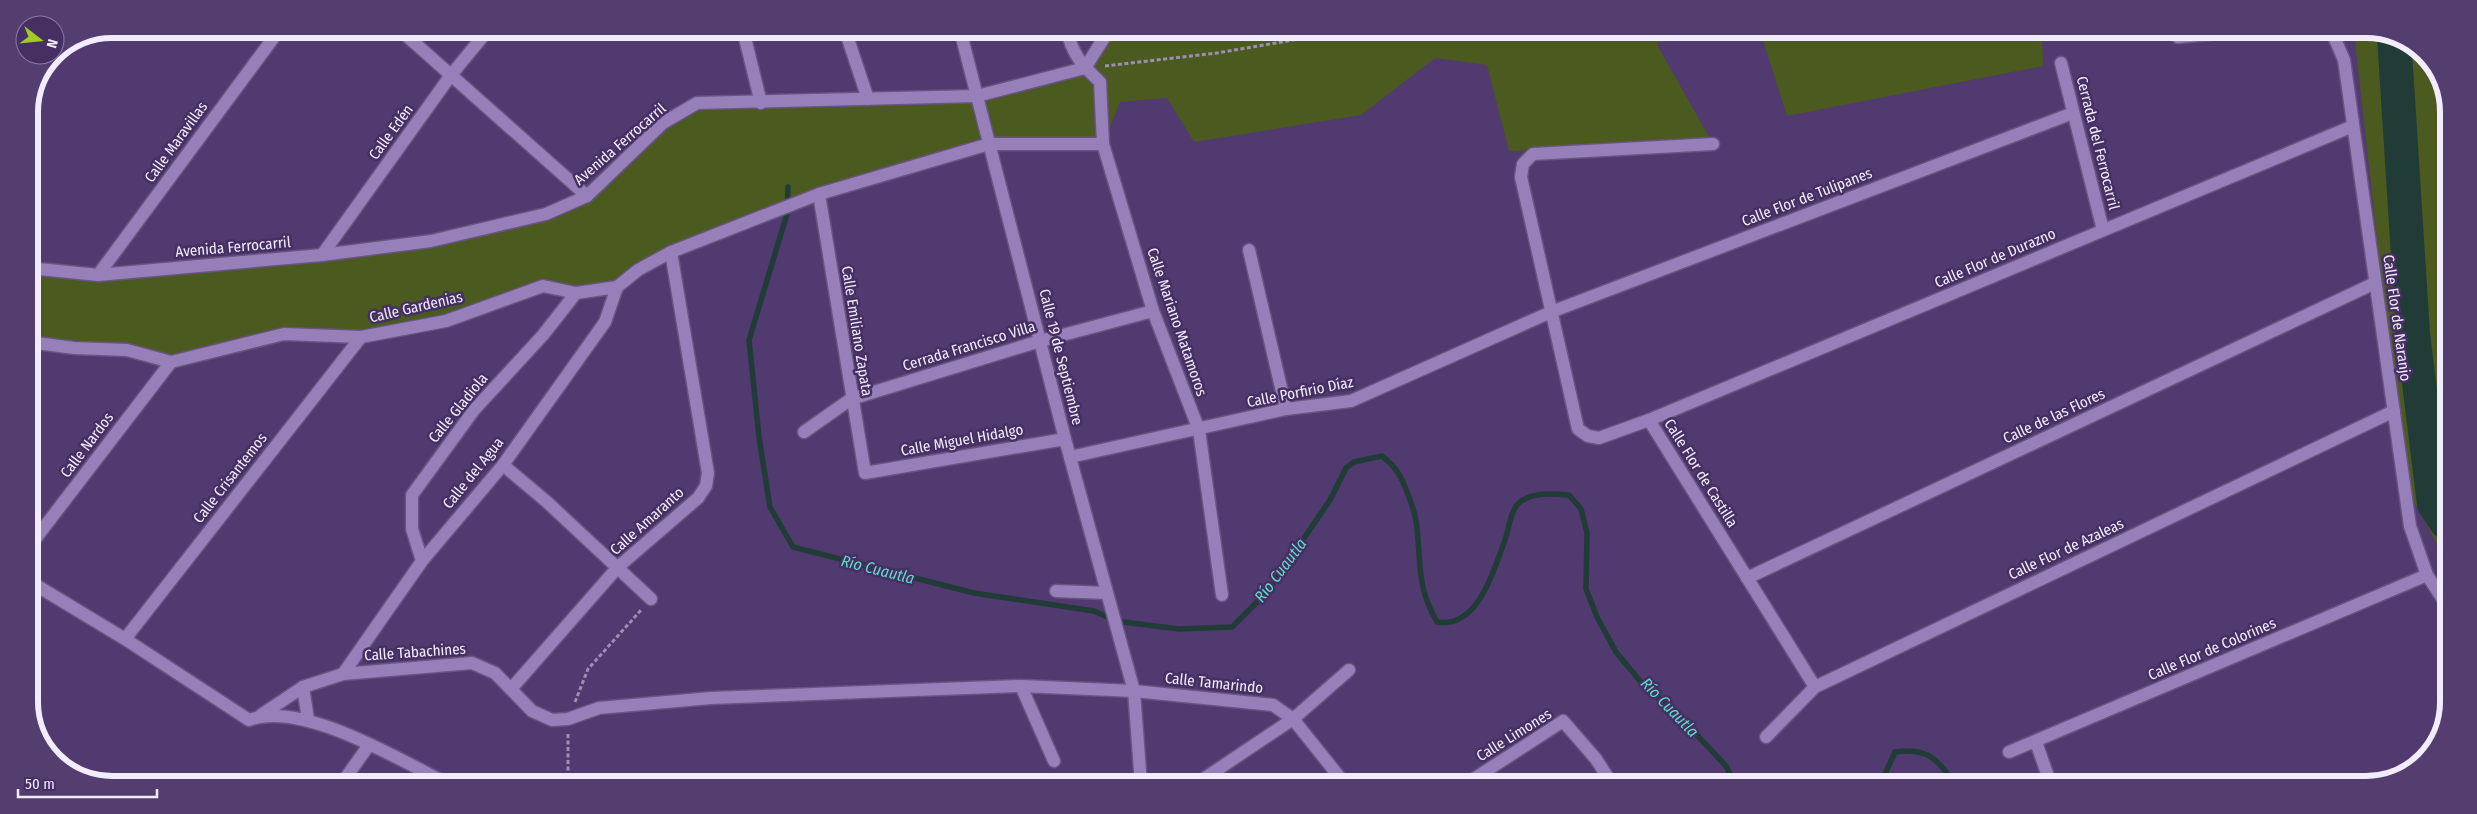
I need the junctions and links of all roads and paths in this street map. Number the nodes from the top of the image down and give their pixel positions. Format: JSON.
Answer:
{"nodes":[{"id":1,"x":273,"y":38,"type":"edge"},
{"id":2,"x":409,"y":38,"type":"edge"},
{"id":3,"x":482,"y":38,"type":"edge"},
{"id":4,"x":745,"y":38,"type":"edge"},
{"id":5,"x":849,"y":38,"type":"edge"},
{"id":6,"x":962,"y":38,"type":"edge"},
{"id":7,"x":1069,"y":38,"type":"edge"},
{"id":8,"x":1104,"y":38,"type":"edge"},
{"id":9,"x":1305,"y":38,"type":"edge"},
{"id":10,"x":2335,"y":38,"type":"edge"},
{"id":11,"x":2061,"y":63,"type":"dead end"},
{"id":12,"x":1085,"y":68,"type":"junction"},
{"id":13,"x":451,"y":75,"type":"junction"},
{"id":14,"x":977,"y":96,"type":"junction"},
{"id":15,"x":868,"y":99,"type":"junction"},
{"id":16,"x":761,"y":103,"type":"junction"},
{"id":17,"x":2073,"y":113,"type":"junction"},
{"id":18,"x":2353,"y":126,"type":"junction"},
{"id":19,"x":989,"y":144,"type":"junction"},
{"id":20,"x":1103,"y":144,"type":"junction"},
{"id":21,"x":1713,"y":144,"type":"dead end"},
{"id":22,"x":819,"y":194,"type":"junction"},
{"id":23,"x":587,"y":196,"type":"junction"},
{"id":24,"x":2103,"y":230,"type":"junction"},
{"id":25,"x":1249,"y":250,"type":"dead end"},
{"id":26,"x":671,"y":252,"type":"junction"},
{"id":27,"x":322,"y":255,"type":"junction"},
{"id":28,"x":38,"y":269,"type":"edge"},
{"id":29,"x":98,"y":275,"type":"junction"},
{"id":30,"x":2375,"y":283,"type":"junction"},
{"id":31,"x":617,"y":287,"type":"junction"},
{"id":32,"x":576,"y":293,"type":"junction"},
{"id":33,"x":1153,"y":311,"type":"junction"},
{"id":34,"x":1551,"y":312,"type":"junction"},
{"id":35,"x":361,"y":337,"type":"junction"},
{"id":36,"x":1040,"y":341,"type":"junction"},
{"id":37,"x":38,"y":345,"type":"edge"},
{"id":38,"x":171,"y":362,"type":"junction"},
{"id":39,"x":852,"y":399,"type":"junction"},
{"id":40,"x":1286,"y":409,"type":"junction"},
{"id":41,"x":2394,"y":411,"type":"junction"},
{"id":42,"x":1649,"y":420,"type":"junction"},
{"id":43,"x":1198,"y":430,"type":"junction"},
{"id":44,"x":804,"y":432,"type":"dead end"},
{"id":45,"x":1065,"y":439,"type":"junction"},
{"id":46,"x":1070,"y":457,"type":"junction"},
{"id":47,"x":503,"y":466,"type":"junction"},
{"id":48,"x":865,"y":473,"type":"joint"},
{"id":49,"x":38,"y":536,"type":"edge"},
{"id":50,"x":422,"y":560,"type":"junction"},
{"id":51,"x":618,"y":568,"type":"junction"},
{"id":52,"x":2427,"y":574,"type":"junction"},
{"id":53,"x":1747,"y":578,"type":"junction"},
{"id":54,"x":38,"y":586,"type":"edge"},
{"id":55,"x":1056,"y":591,"type":"dead end"},
{"id":56,"x":1107,"y":593,"type":"junction"},
{"id":57,"x":2440,"y":594,"type":"edge"},
{"id":58,"x":1222,"y":595,"type":"dead end"},
{"id":59,"x":651,"y":599,"type":"joint"},
{"id":60,"x":125,"y":639,"type":"junction"},
{"id":61,"x":1349,"y":670,"type":"dead end"},
{"id":62,"x":344,"y":674,"type":"junction"},
{"id":63,"x":1021,"y":686,"type":"junction"},
{"id":64,"x":303,"y":687,"type":"junction"},
{"id":65,"x":1814,"y":687,"type":"junction"},
{"id":66,"x":511,"y":690,"type":"junction"},
{"id":67,"x":1134,"y":691,"type":"junction"},
{"id":68,"x":261,"y":715,"type":"junction"},
{"id":69,"x":308,"y":719,"type":"junction"},
{"id":70,"x":568,"y":719,"type":"junction"},
{"id":71,"x":1293,"y":719,"type":"junction"},
{"id":72,"x":1766,"y":737,"type":"dead end"},
{"id":73,"x":2036,"y":742,"type":"junction"},
{"id":74,"x":369,"y":745,"type":"junction"},
{"id":75,"x":2009,"y":752,"type":"dead end"},
{"id":76,"x":1054,"y":761,"type":"dead end"},
{"id":77,"x":347,"y":776,"type":"edge"},
{"id":78,"x":432,"y":776,"type":"edge"},
{"id":79,"x":568,"y":776,"type":"edge"},
{"id":80,"x":1139,"y":776,"type":"edge"},
{"id":81,"x":1208,"y":776,"type":"edge"},
{"id":82,"x":1339,"y":776,"type":"edge"},
{"id":83,"x":1478,"y":776,"type":"edge"},
{"id":84,"x":1607,"y":776,"type":"edge"},
{"id":85,"x":2048,"y":776,"type":"edge"}],
"edges":[{"from":1,"to":29,"type":"street","name":"Calle Maravillas"},
{"from":2,"to":13,"type":"street"},
{"from":3,"to":13,"type":"street","name":"Calle Edén"},
{"from":4,"to":16,"type":"street"},
{"from":5,"to":15,"type":"street"},
{"from":6,"to":14,"type":"street","name":"Calle 19 de Septiembre"},
{"from":7,"to":12,"type":"street","name":"Calle Mariano Matamoros"},
{"from":8,"to":12,"type":"street"},
{"from":9,"to":12,"type":"path"},
{"from":10,"to":18,"type":"street","name":"Calle Flor de Naranjo"},
{"from":11,"to":17,"type":"street","name":"Cerrada del Ferrocarril"},
{"from":12,"to":14,"type":"street","name":"Avenida Ferrocarril"},
{"from":12,"to":20,"type":"street","name":"Calle Mariano Matamoros"},
{"from":13,"to":23,"type":"street"},
{"from":13,"to":27,"type":"street","name":"Calle Edén"},
{"from":14,"to":15,"type":"street","name":"Avenida Ferrocarril"},
{"from":14,"to":19,"type":"street","name":"Calle 19 de Septiembre"},
{"from":15,"to":16,"type":"street","name":"Avenida Ferrocarril"},
{"from":16,"to":23,"type":"street","name":"Avenida Ferrocarril"},
{"from":17,"to":24,"type":"street","name":"Cerrada del Ferrocarril"},
{"from":17,"to":34,"type":"street","name":"Calle Flor de Tulipanes"},
{"from":18,"to":24,"type":"street","name":"Calle Flor de Durazno"},
{"from":18,"to":30,"type":"street","name":"Calle Flor de Naranjo"},
{"from":19,"to":20,"type":"street"},
{"from":19,"to":22,"type":"street"},
{"from":19,"to":36,"type":"street","name":"Calle 19 de Septiembre"},
{"from":20,"to":33,"type":"street","name":"Calle Mariano Matamoros"},
{"from":21,"to":34,"type":"street","name":"Calle Flor de Castilla"},
{"from":22,"to":26,"type":"street"},
{"from":22,"to":39,"type":"street","name":"Calle Emiliano Zapata"},
{"from":23,"to":27,"type":"street","name":"Avenida Ferrocarril"},
{"from":24,"to":42,"type":"street","name":"Calle Flor de Durazno"},
{"from":25,"to":40,"type":"street"},
{"from":26,"to":31,"type":"street"},
{"from":26,"to":51,"type":"street","name":"Calle Amaranto"},
{"from":27,"to":29,"type":"street","name":"Avenida Ferrocarril"},
{"from":28,"to":29,"type":"street","name":"Avenida Ferrocarril"},
{"from":30,"to":41,"type":"street","name":"Calle Flor de Naranjo"},
{"from":30,"to":53,"type":"street","name":"Calle de las Flores"},
{"from":31,"to":32,"type":"street","name":"Calle Gardenias"},
{"from":31,"to":47,"type":"street","name":"Calle del Agua"},
{"from":32,"to":35,"type":"street","name":"Calle Gardenias"},
{"from":32,"to":50,"type":"street","name":"Calle Gladiola"},
{"from":33,"to":36,"type":"street","name":"Cerrada Francisco Villa"},
{"from":33,"to":43,"type":"street","name":"Calle Mariano Matamoros"},
{"from":34,"to":40,"type":"street","name":"Calle Porfirio Díaz"},
{"from":34,"to":42,"type":"street","name":"Calle Flor de Castilla"},
{"from":35,"to":38,"type":"street","name":"Calle Gardenias"},
{"from":35,"to":60,"type":"street","name":"Calle Crisantemos"},
{"from":36,"to":39,"type":"street","name":"Cerrada Francisco Villa"},
{"from":36,"to":45,"type":"street","name":"Calle 19 de Septiembre"},
{"from":37,"to":38,"type":"street","name":"Calle Gardenias"},
{"from":38,"to":49,"type":"street","name":"Calle Nardos"},
{"from":39,"to":44,"type":"street","name":"Cerrada Francisco Villa"},
{"from":39,"to":48,"type":"street","name":"Calle Emiliano Zapata"},
{"from":40,"to":43,"type":"street","name":"Calle Porfirio Díaz"},
{"from":41,"to":52,"type":"street","name":"Calle Flor de Naranjo"},
{"from":41,"to":65,"type":"street","name":"Calle Flor de Azaleas"},
{"from":42,"to":53,"type":"street","name":"Calle Flor de Castilla"},
{"from":43,"to":46,"type":"street","name":"Calle Porfirio Díaz"},
{"from":43,"to":58,"type":"street","name":"Calle Mariano Matamoros"},
{"from":45,"to":46,"type":"street","name":"Calle 19 de Septiembre"},
{"from":45,"to":48,"type":"street","name":"Calle Miguel Hidalgo"},
{"from":46,"to":56,"type":"street","name":"Calle 19 de Septiembre"},
{"from":47,"to":50,"type":"street","name":"Calle del Agua"},
{"from":47,"to":51,"type":"street"},
{"from":50,"to":62,"type":"street","name":"Calle del Agua"},
{"from":51,"to":59,"type":"street"},
{"from":51,"to":66,"type":"street","name":"Calle Amaranto"},
{"from":52,"to":57,"type":"street","name":"Calle Flor de Naranjo"},
{"from":52,"to":73,"type":"street","name":"Calle Flor de Colorines"},
{"from":53,"to":65,"type":"street","name":"Calle Flor de Castilla"},
{"from":54,"to":60,"type":"street"},
{"from":55,"to":56,"type":"street"},
{"from":56,"to":67,"type":"street","name":"Calle 19 de Septiembre"},
{"from":59,"to":70,"type":"path"},
{"from":60,"to":68,"type":"street"},
{"from":61,"to":71,"type":"street"},
{"from":62,"to":64,"type":"street","name":"Calle Tabachines"},
{"from":62,"to":66,"type":"street","name":"Calle Tabachines"},
{"from":63,"to":67,"type":"street","name":"Calle Tamarindo"},
{"from":63,"to":70,"type":"street","name":"Calle Tamarindo"},
{"from":63,"to":76,"type":"street"},
{"from":64,"to":68,"type":"street","name":"Calle Tabachines"},
{"from":64,"to":69,"type":"street"},
{"from":65,"to":72,"type":"street","name":"Calle Flor de Azaleas"},
{"from":66,"to":70,"type":"street","name":"Calle Tabachines"},
{"from":67,"to":71,"type":"street","name":"Calle Tamarindo"},
{"from":67,"to":80,"type":"street","name":"Calle 19 de Septiembre"},
{"from":68,"to":69,"type":"street"},
{"from":69,"to":74,"type":"street"},
{"from":70,"to":79,"type":"path"},
{"from":71,"to":81,"type":"street"},
{"from":71,"to":82,"type":"street","name":"Calle Tamarindo"},
{"from":73,"to":75,"type":"street","name":"Calle Flor de Colorines"},
{"from":73,"to":85,"type":"street"},
{"from":74,"to":77,"type":"street"},
{"from":74,"to":78,"type":"street"},
{"from":83,"to":84,"type":"street","name":"Calle Limones"}]}
